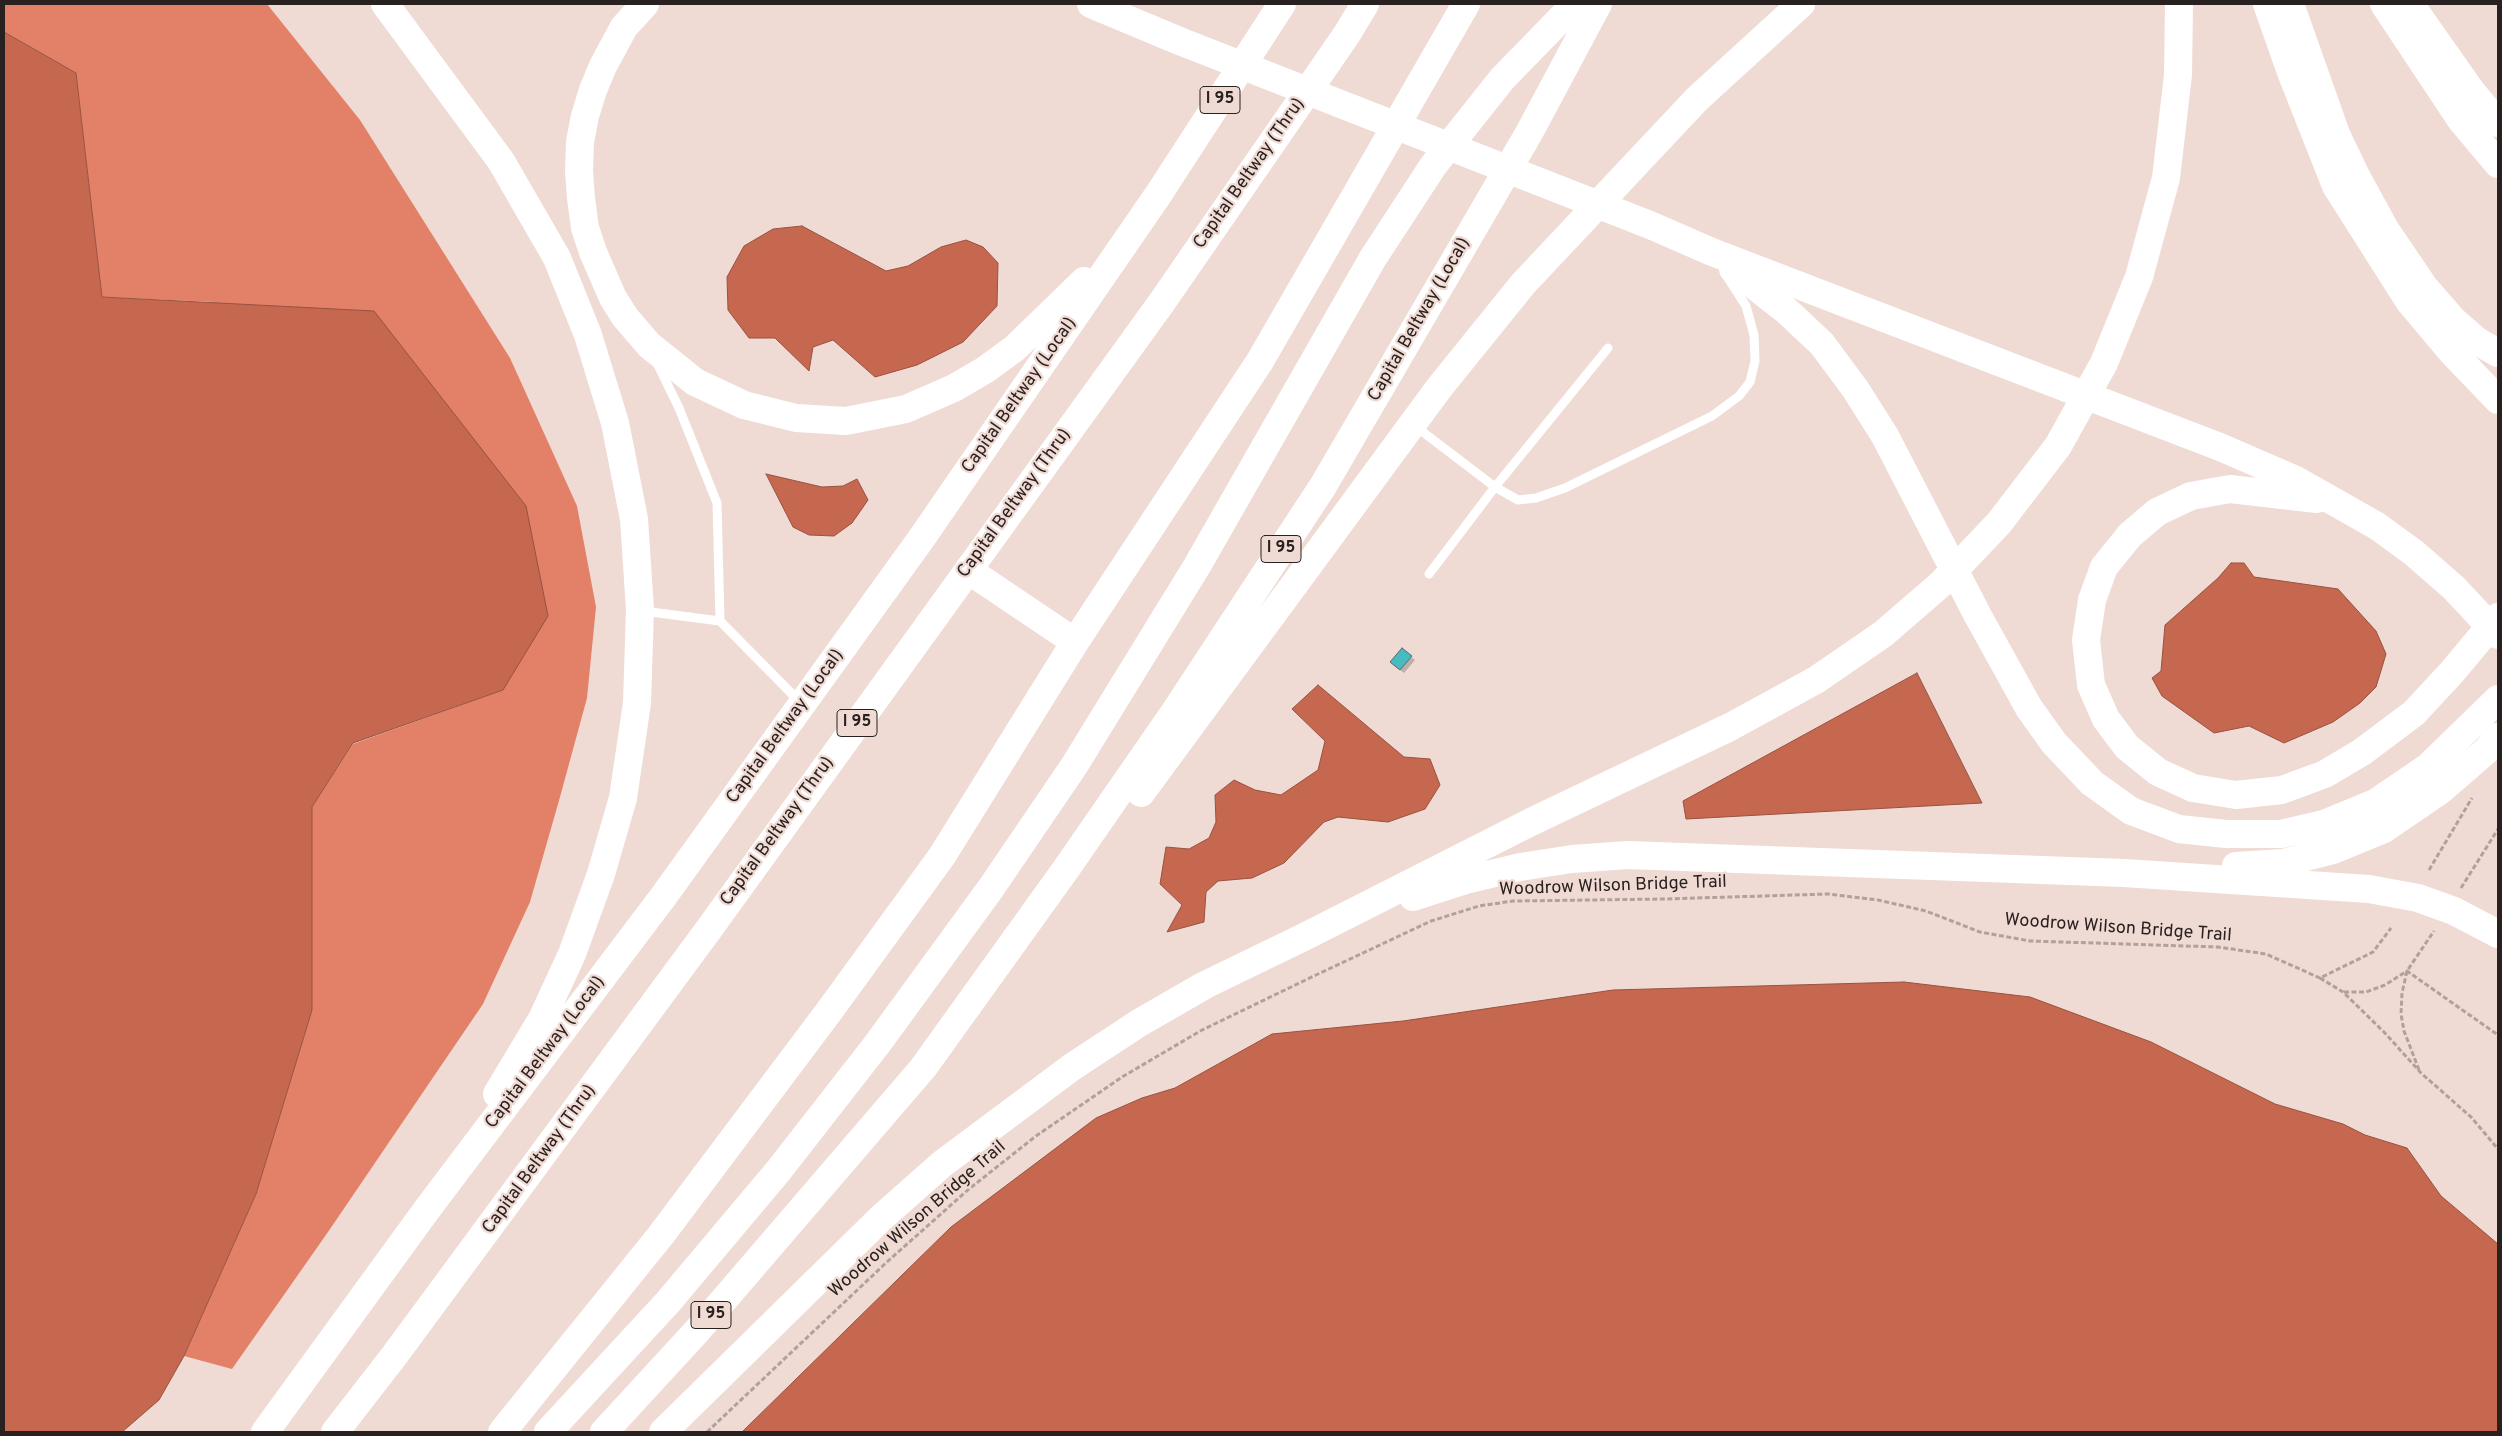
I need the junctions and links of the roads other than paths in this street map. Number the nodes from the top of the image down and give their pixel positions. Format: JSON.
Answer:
{"nodes":[{"id":1,"x":385,"y":4,"type":"edge"},
{"id":2,"x":645,"y":4,"type":"edge"},
{"id":3,"x":1091,"y":4,"type":"edge"},
{"id":4,"x":1282,"y":4,"type":"edge"},
{"id":5,"x":1365,"y":4,"type":"edge"},
{"id":6,"x":1466,"y":4,"type":"edge"},
{"id":7,"x":1575,"y":4,"type":"edge"},
{"id":8,"x":1598,"y":4,"type":"edge"},
{"id":9,"x":1801,"y":4,"type":"edge"},
{"id":10,"x":2178,"y":4,"type":"edge"},
{"id":11,"x":2267,"y":4,"type":"edge"},
{"id":12,"x":2290,"y":4,"type":"edge"},
{"id":13,"x":2384,"y":4,"type":"edge"},
{"id":14,"x":2410,"y":4,"type":"edge"},
{"id":15,"x":2498,"y":123,"type":"edge"},
{"id":16,"x":2498,"y":164,"type":"edge"},
{"id":17,"x":1158,"y":195,"type":"junction"},
{"id":18,"x":1712,"y":252,"type":"junction"},
{"id":19,"x":648,"y":344,"type":"junction"},
{"id":20,"x":1608,"y":348,"type":"dead end"},
{"id":21,"x":2498,"y":353,"type":"edge"},
{"id":22,"x":2498,"y":400,"type":"edge"},
{"id":23,"x":1412,"y":424,"type":"junction"},
{"id":24,"x":1495,"y":487,"type":"junction"},
{"id":25,"x":2340,"y":503,"type":"junction"},
{"id":26,"x":968,"y":570,"type":"junction"},
{"id":27,"x":1429,"y":574,"type":"dead end"},
{"id":28,"x":640,"y":610,"type":"junction"},
{"id":29,"x":2498,"y":617,"type":"edge"},
{"id":30,"x":720,"y":620,"type":"junction"},
{"id":31,"x":2498,"y":635,"type":"edge"},
{"id":32,"x":1076,"y":642,"type":"junction"},
{"id":33,"x":2498,"y":699,"type":"edge"},
{"id":34,"x":803,"y":705,"type":"junction"},
{"id":35,"x":2498,"y":737,"type":"edge"},
{"id":36,"x":2124,"y":873,"type":"junction"},
{"id":37,"x":2498,"y":934,"type":"edge"},
{"id":38,"x":1304,"y":938,"type":"junction"},
{"id":39,"x":923,"y":1068,"type":"junction"},
{"id":40,"x":428,"y":1208,"type":"junction"},
{"id":41,"x":265,"y":1432,"type":"edge"},
{"id":42,"x":335,"y":1432,"type":"edge"},
{"id":43,"x":502,"y":1432,"type":"edge"},
{"id":44,"x":548,"y":1432,"type":"edge"},
{"id":45,"x":604,"y":1432,"type":"edge"},
{"id":46,"x":663,"y":1432,"type":"edge"}],
"edges":[{"from":1,"to":28,"type":"highway"},
{"from":2,"to":19,"type":"highway"},
{"from":3,"to":18,"type":"highway"},
{"from":4,"to":17,"type":"highway","name":"Capital Beltway (Local)","number":"I 95"},
{"from":5,"to":26,"type":"highway","name":"Capital Beltway (Thru)","number":"I 95"},
{"from":6,"to":32,"type":"highway"},
{"from":7,"to":44,"type":"highway"},
{"from":8,"to":39,"type":"highway","name":"Capital Beltway (Local)","number":"I 95"},
{"from":9,"to":23,"type":"highway"},
{"from":10,"to":38,"type":"highway"},
{"from":11,"to":22,"type":"highway"},
{"from":12,"to":21,"type":"highway"},
{"from":13,"to":16,"type":"highway"},
{"from":14,"to":15,"type":"highway"},
{"from":17,"to":19,"type":"highway"},
{"from":17,"to":34,"type":"highway","name":"Capital Beltway (Local)","number":"I 95"},
{"from":18,"to":24,"type":"lane"},
{"from":18,"to":25,"type":"highway"},
{"from":18,"to":33,"type":"highway"},
{"from":19,"to":30,"type":"lane"},
{"from":20,"to":24,"type":"lane"},
{"from":23,"to":24,"type":"lane"},
{"from":23,"to":39,"type":"highway"},
{"from":24,"to":27,"type":"lane"},
{"from":25,"to":29,"type":"highway"},
{"from":25,"to":31,"type":"highway"},
{"from":26,"to":32,"type":"highway"},
{"from":26,"to":42,"type":"highway","name":"Capital Beltway (Thru)","number":"I 95"},
{"from":28,"to":30,"type":"lane"},
{"from":28,"to":40,"type":"highway"},
{"from":30,"to":34,"type":"lane"},
{"from":32,"to":43,"type":"highway"},
{"from":34,"to":40,"type":"highway","name":"Capital Beltway (Local)","number":"I 95"},
{"from":35,"to":36,"type":"highway"},
{"from":36,"to":37,"type":"highway"},
{"from":36,"to":38,"type":"highway"},
{"from":38,"to":46,"type":"highway"},
{"from":39,"to":45,"type":"highway","name":"Capital Beltway (Local)","number":"I 95"},
{"from":40,"to":41,"type":"highway","name":"Capital Beltway (Local)","number":"I 95"}]}
